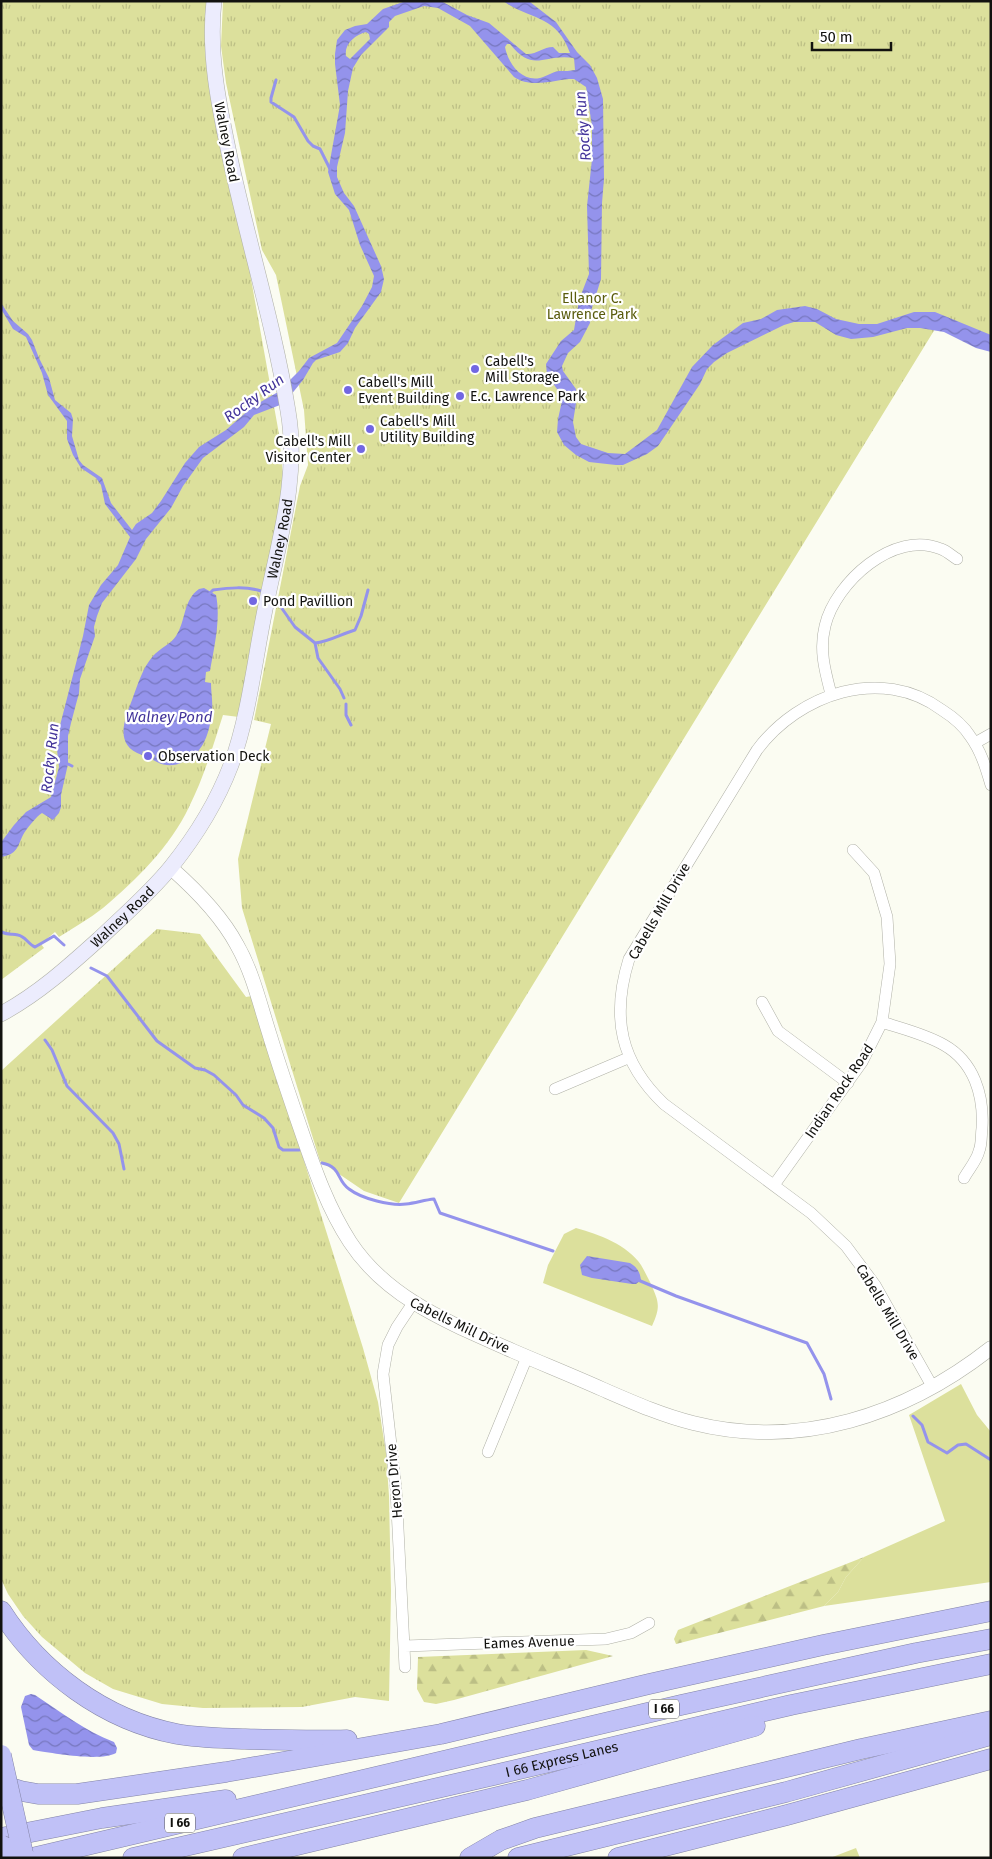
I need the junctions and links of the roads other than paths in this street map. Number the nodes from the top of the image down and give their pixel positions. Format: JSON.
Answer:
{"nodes":[{"id":1,"x":214,"y":1,"type":"edge"},
{"id":2,"x":957,"y":560,"type":"dead end"},
{"id":3,"x":831,"y":694,"type":"junction"},
{"id":4,"x":991,"y":734,"type":"edge"},
{"id":5,"x":975,"y":743,"type":"junction"},
{"id":6,"x":991,"y":785,"type":"edge"},
{"id":7,"x":853,"y":850,"type":"dead end"},
{"id":8,"x":171,"y":868,"type":"junction"},
{"id":9,"x":762,"y":1002,"type":"dead end"},
{"id":10,"x":1,"y":1014,"type":"edge"},
{"id":11,"x":882,"y":1022,"type":"junction"},
{"id":12,"x":628,"y":1058,"type":"junction"},
{"id":13,"x":848,"y":1083,"type":"junction"},
{"id":14,"x":556,"y":1089,"type":"dead end"},
{"id":15,"x":964,"y":1178,"type":"dead end"},
{"id":16,"x":774,"y":1184,"type":"junction"},
{"id":17,"x":413,"y":1303,"type":"junction"},
{"id":18,"x":991,"y":1348,"type":"edge"},
{"id":19,"x":528,"y":1357,"type":"junction"},
{"id":20,"x":932,"y":1386,"type":"junction"},
{"id":21,"x":488,"y":1452,"type":"dead end"},
{"id":22,"x":1,"y":1611,"type":"edge"},
{"id":23,"x":991,"y":1611,"type":"edge"},
{"id":24,"x":649,"y":1623,"type":"dead end"},
{"id":25,"x":991,"y":1639,"type":"edge"},
{"id":26,"x":405,"y":1646,"type":"junction"},
{"id":27,"x":991,"y":1646,"type":"edge"},
{"id":28,"x":991,"y":1664,"type":"edge"},
{"id":29,"x":405,"y":1667,"type":"dead end"},
{"id":30,"x":942,"y":1674,"type":"junction"},
{"id":31,"x":991,"y":1721,"type":"edge"},
{"id":32,"x":461,"y":1729,"type":"junction"},
{"id":33,"x":991,"y":1735,"type":"edge"},
{"id":34,"x":1,"y":1755,"type":"edge"},
{"id":35,"x":991,"y":1759,"type":"edge"},
{"id":36,"x":1,"y":1784,"type":"edge"},
{"id":37,"x":328,"y":1788,"type":"junction"},
{"id":38,"x":313,"y":1816,"type":"junction"},
{"id":39,"x":754,"y":1824,"type":"junction"},
{"id":40,"x":1,"y":1838,"type":"edge"},
{"id":41,"x":1,"y":1844,"type":"edge"},
{"id":42,"x":26,"y":1858,"type":"edge"},
{"id":43,"x":32,"y":1858,"type":"edge"},
{"id":44,"x":133,"y":1858,"type":"edge"},
{"id":45,"x":243,"y":1858,"type":"edge"},
{"id":46,"x":470,"y":1858,"type":"edge"},
{"id":47,"x":518,"y":1858,"type":"edge"},
{"id":48,"x":618,"y":1858,"type":"edge"},
{"id":49,"x":653,"y":1858,"type":"edge"}],
"edges":[{"from":1,"to":8,"type":"main road","name":"Walney Road"},
{"from":2,"to":3,"type":"street"},
{"from":3,"to":5,"type":"street","name":"Cabells Mill Drive"},
{"from":3,"to":12,"type":"street","name":"Cabells Mill Drive"},
{"from":4,"to":5,"type":"street"},
{"from":5,"to":6,"type":"street","name":"Cabells Mill Drive"},
{"from":7,"to":11,"type":"street","name":"Indian Rock Road"},
{"from":8,"to":10,"type":"main road","name":"Walney Road"},
{"from":8,"to":17,"type":"street","name":"Cabells Mill Drive"},
{"from":9,"to":13,"type":"street"},
{"from":11,"to":13,"type":"street","name":"Indian Rock Road"},
{"from":11,"to":15,"type":"street"},
{"from":12,"to":14,"type":"street"},
{"from":12,"to":16,"type":"street","name":"Cabells Mill Drive"},
{"from":13,"to":16,"type":"street","name":"Indian Rock Road"},
{"from":16,"to":20,"type":"street","name":"Cabells Mill Drive"},
{"from":17,"to":19,"type":"street","name":"Cabells Mill Drive"},
{"from":17,"to":26,"type":"street","name":"Heron Drive"},
{"from":18,"to":20,"type":"street","name":"Cabells Mill Drive"},
{"from":19,"to":20,"type":"street","name":"Cabells Mill Drive"},
{"from":19,"to":21,"type":"street"},
{"from":22,"to":32,"type":"highway"},
{"from":23,"to":32,"type":"highway"},
{"from":24,"to":26,"type":"street","name":"Eames Avenue"},
{"from":25,"to":37,"type":"highway","number":"I 66"},
{"from":26,"to":29,"type":"street","name":"Heron Drive"},
{"from":27,"to":38,"type":"highway"},
{"from":28,"to":30,"type":"highway","name":"I 66 Express Lanes"},
{"from":30,"to":38,"type":"highway","name":"I 66 Express Lanes"},
{"from":30,"to":45,"type":"highway"},
{"from":31,"to":46,"type":"highway"},
{"from":32,"to":36,"type":"highway"},
{"from":33,"to":47,"type":"highway"},
{"from":34,"to":42,"type":"highway","bridge":true},
{"from":35,"to":39,"type":"highway"},
{"from":37,"to":40,"type":"highway"},
{"from":37,"to":43,"type":"highway","number":"I 66"},
{"from":38,"to":44,"type":"highway","name":"I 66 Express Lanes"},
{"from":39,"to":48,"type":"highway"},
{"from":39,"to":49,"type":"highway"},
{"from":41,"to":42,"type":"highway","bridge":true}]}
